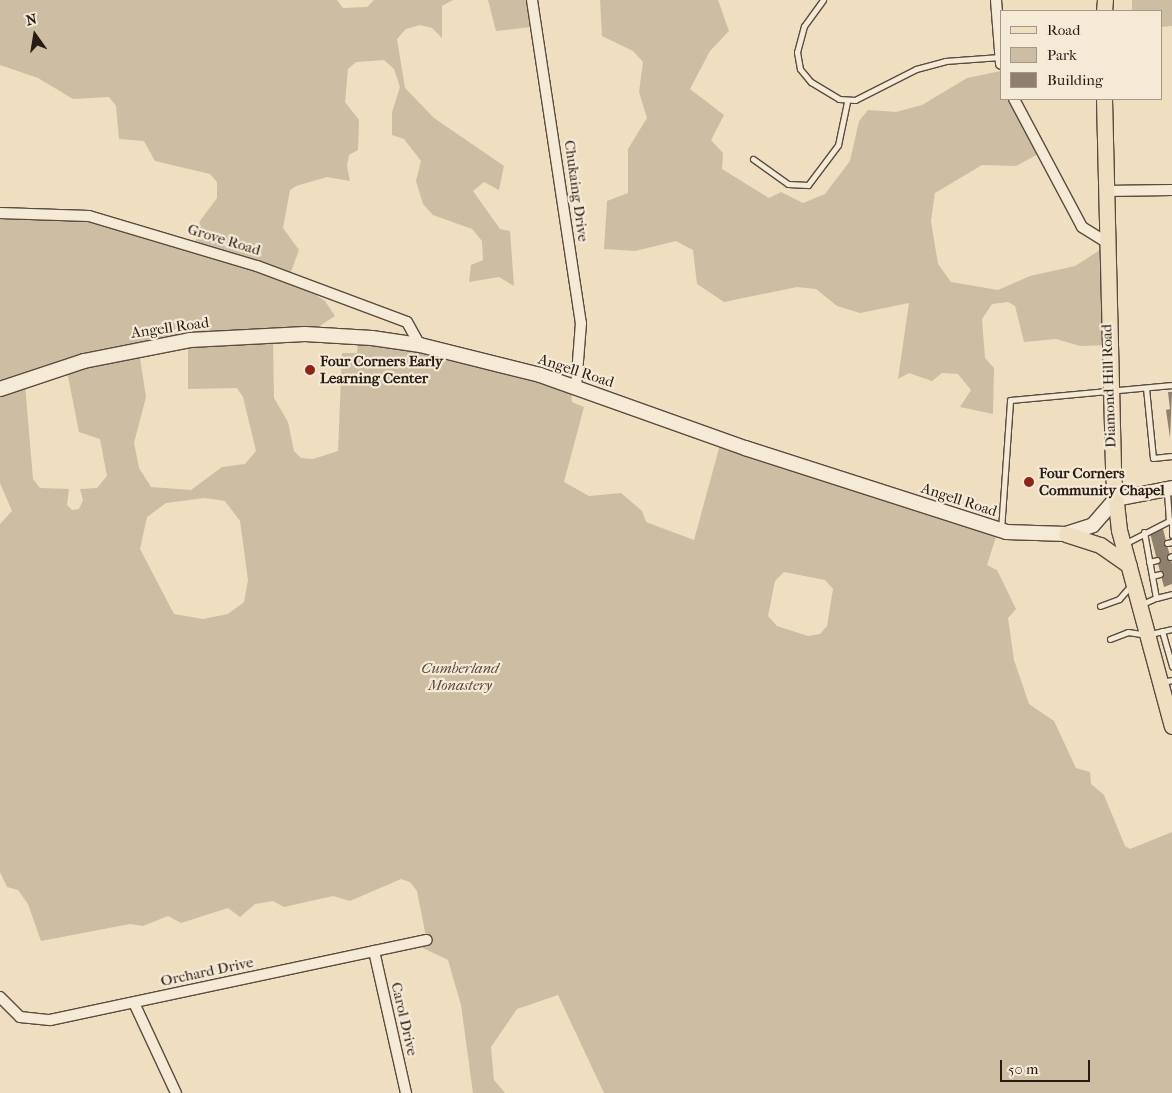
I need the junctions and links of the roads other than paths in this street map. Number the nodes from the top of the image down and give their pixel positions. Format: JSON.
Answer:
{"nodes":[{"id":1,"x":532,"y":0,"type":"edge"},
{"id":2,"x":823,"y":0,"type":"edge"},
{"id":3,"x":996,"y":0,"type":"edge"},
{"id":4,"x":1000,"y":59,"type":"edge"},
{"id":5,"x":1015,"y":100,"type":"edge"},
{"id":6,"x":1104,"y":100,"type":"edge"},
{"id":7,"x":847,"y":102,"type":"junction"},
{"id":8,"x":753,"y":159,"type":"dead end"},
{"id":9,"x":1172,"y":190,"type":"edge"},
{"id":10,"x":1105,"y":191,"type":"junction"},
{"id":11,"x":0,"y":213,"type":"edge"},
{"id":12,"x":1106,"y":242,"type":"junction"},
{"id":13,"x":420,"y":345,"type":"junction"},
{"id":14,"x":1169,"y":385,"type":"edge"},
{"id":15,"x":576,"y":387,"type":"junction"},
{"id":16,"x":1146,"y":388,"type":"junction"},
{"id":17,"x":0,"y":389,"type":"edge"},
{"id":18,"x":1109,"y":393,"type":"junction"},
{"id":19,"x":1172,"y":456,"type":"edge"},
{"id":20,"x":1169,"y":488,"type":"edge"},
{"id":21,"x":1116,"y":498,"type":"junction"},
{"id":22,"x":1170,"y":520,"type":"edge"},
{"id":23,"x":1001,"y":530,"type":"junction"},
{"id":24,"x":1144,"y":532,"type":"junction"},
{"id":25,"x":1066,"y":534,"type":"junction"},
{"id":26,"x":1172,"y":535,"type":"edge"},
{"id":27,"x":1123,"y":544,"type":"junction"},
{"id":28,"x":1153,"y":546,"type":"dead end"},
{"id":29,"x":1146,"y":548,"type":"junction"},
{"id":30,"x":1157,"y":560,"type":"dead end"},
{"id":31,"x":1149,"y":562,"type":"junction"},
{"id":32,"x":1129,"y":565,"type":"junction"},
{"id":33,"x":1160,"y":574,"type":"dead end"},
{"id":34,"x":1152,"y":576,"type":"junction"},
{"id":35,"x":1133,"y":583,"type":"junction"},
{"id":36,"x":1172,"y":594,"type":"edge"},
{"id":37,"x":1156,"y":598,"type":"junction"},
{"id":38,"x":1139,"y":605,"type":"junction"},
{"id":39,"x":1100,"y":606,"type":"dead end"},
{"id":40,"x":1172,"y":629,"type":"edge"},
{"id":41,"x":1162,"y":631,"type":"junction"},
{"id":42,"x":1146,"y":635,"type":"junction"},
{"id":43,"x":1110,"y":639,"type":"dead end"},
{"id":44,"x":1172,"y":667,"type":"edge"},
{"id":45,"x":1166,"y":681,"type":"edge"},
{"id":46,"x":1172,"y":725,"type":"edge"},
{"id":47,"x":427,"y":940,"type":"dead end"},
{"id":48,"x":374,"y":951,"type":"junction"},
{"id":49,"x":0,"y":998,"type":"edge"},
{"id":50,"x":134,"y":1003,"type":"junction"},
{"id":51,"x":176,"y":1093,"type":"edge"},
{"id":52,"x":406,"y":1093,"type":"edge"}],
"edges":[{"from":1,"to":15,"type":"street","name":"Chukaing Drive"},
{"from":2,"to":7,"type":"lane"},
{"from":3,"to":4,"type":"street"},
{"from":4,"to":7,"type":"lane"},
{"from":5,"to":12,"type":"street"},
{"from":6,"to":10,"type":"main road","name":"Diamond Hill Road"},
{"from":7,"to":8,"type":"lane"},
{"from":9,"to":10,"type":"street"},
{"from":10,"to":12,"type":"main road","name":"Diamond Hill Road"},
{"from":11,"to":13,"type":"street","name":"Grove Road"},
{"from":12,"to":18,"type":"main road","name":"Diamond Hill Road"},
{"from":13,"to":15,"type":"main road","name":"Angell Road"},
{"from":13,"to":17,"type":"main road","name":"Angell Road"},
{"from":14,"to":16,"type":"lane"},
{"from":15,"to":23,"type":"main road","name":"Angell Road"},
{"from":16,"to":18,"type":"lane"},
{"from":16,"to":19,"type":"lane"},
{"from":18,"to":21,"type":"main road","name":"Diamond Hill Road"},
{"from":18,"to":23,"type":"lane"},
{"from":20,"to":21,"type":"main road"},
{"from":20,"to":22,"type":"lane"},
{"from":21,"to":25,"type":"main road","name":"Angell Road"},
{"from":21,"to":27,"type":"main road","name":"Diamond Hill Road"},
{"from":22,"to":24,"type":"lane"},
{"from":22,"to":26,"type":"lane"},
{"from":23,"to":25,"type":"main road","name":"Angell Road"},
{"from":24,"to":27,"type":"lane"},
{"from":24,"to":29,"type":"lane"},
{"from":25,"to":32,"type":"main road"},
{"from":27,"to":32,"type":"main road","name":"Diamond Hill Road"},
{"from":28,"to":29,"type":"lane"},
{"from":29,"to":31,"type":"lane"},
{"from":30,"to":31,"type":"lane"},
{"from":31,"to":34,"type":"lane"},
{"from":32,"to":35,"type":"main road","name":"Diamond Hill Road"},
{"from":33,"to":34,"type":"lane"},
{"from":34,"to":37,"type":"lane"},
{"from":35,"to":38,"type":"main road","name":"Diamond Hill Road"},
{"from":35,"to":39,"type":"lane"},
{"from":36,"to":37,"type":"lane"},
{"from":37,"to":38,"type":"lane"},
{"from":38,"to":42,"type":"main road","name":"Diamond Hill Road"},
{"from":40,"to":41,"type":"lane"},
{"from":41,"to":42,"type":"lane"},
{"from":41,"to":44,"type":"lane"},
{"from":42,"to":43,"type":"lane"},
{"from":42,"to":45,"type":"main road","name":"Diamond Hill Road"},
{"from":45,"to":46,"type":"main road","name":"Diamond Hill Road"},
{"from":47,"to":48,"type":"street","name":"Orchard Drive"},
{"from":48,"to":50,"type":"street","name":"Orchard Drive"},
{"from":48,"to":52,"type":"street","name":"Carol Drive"},
{"from":49,"to":50,"type":"street","name":"Orchard Drive"},
{"from":50,"to":51,"type":"street"}]}
